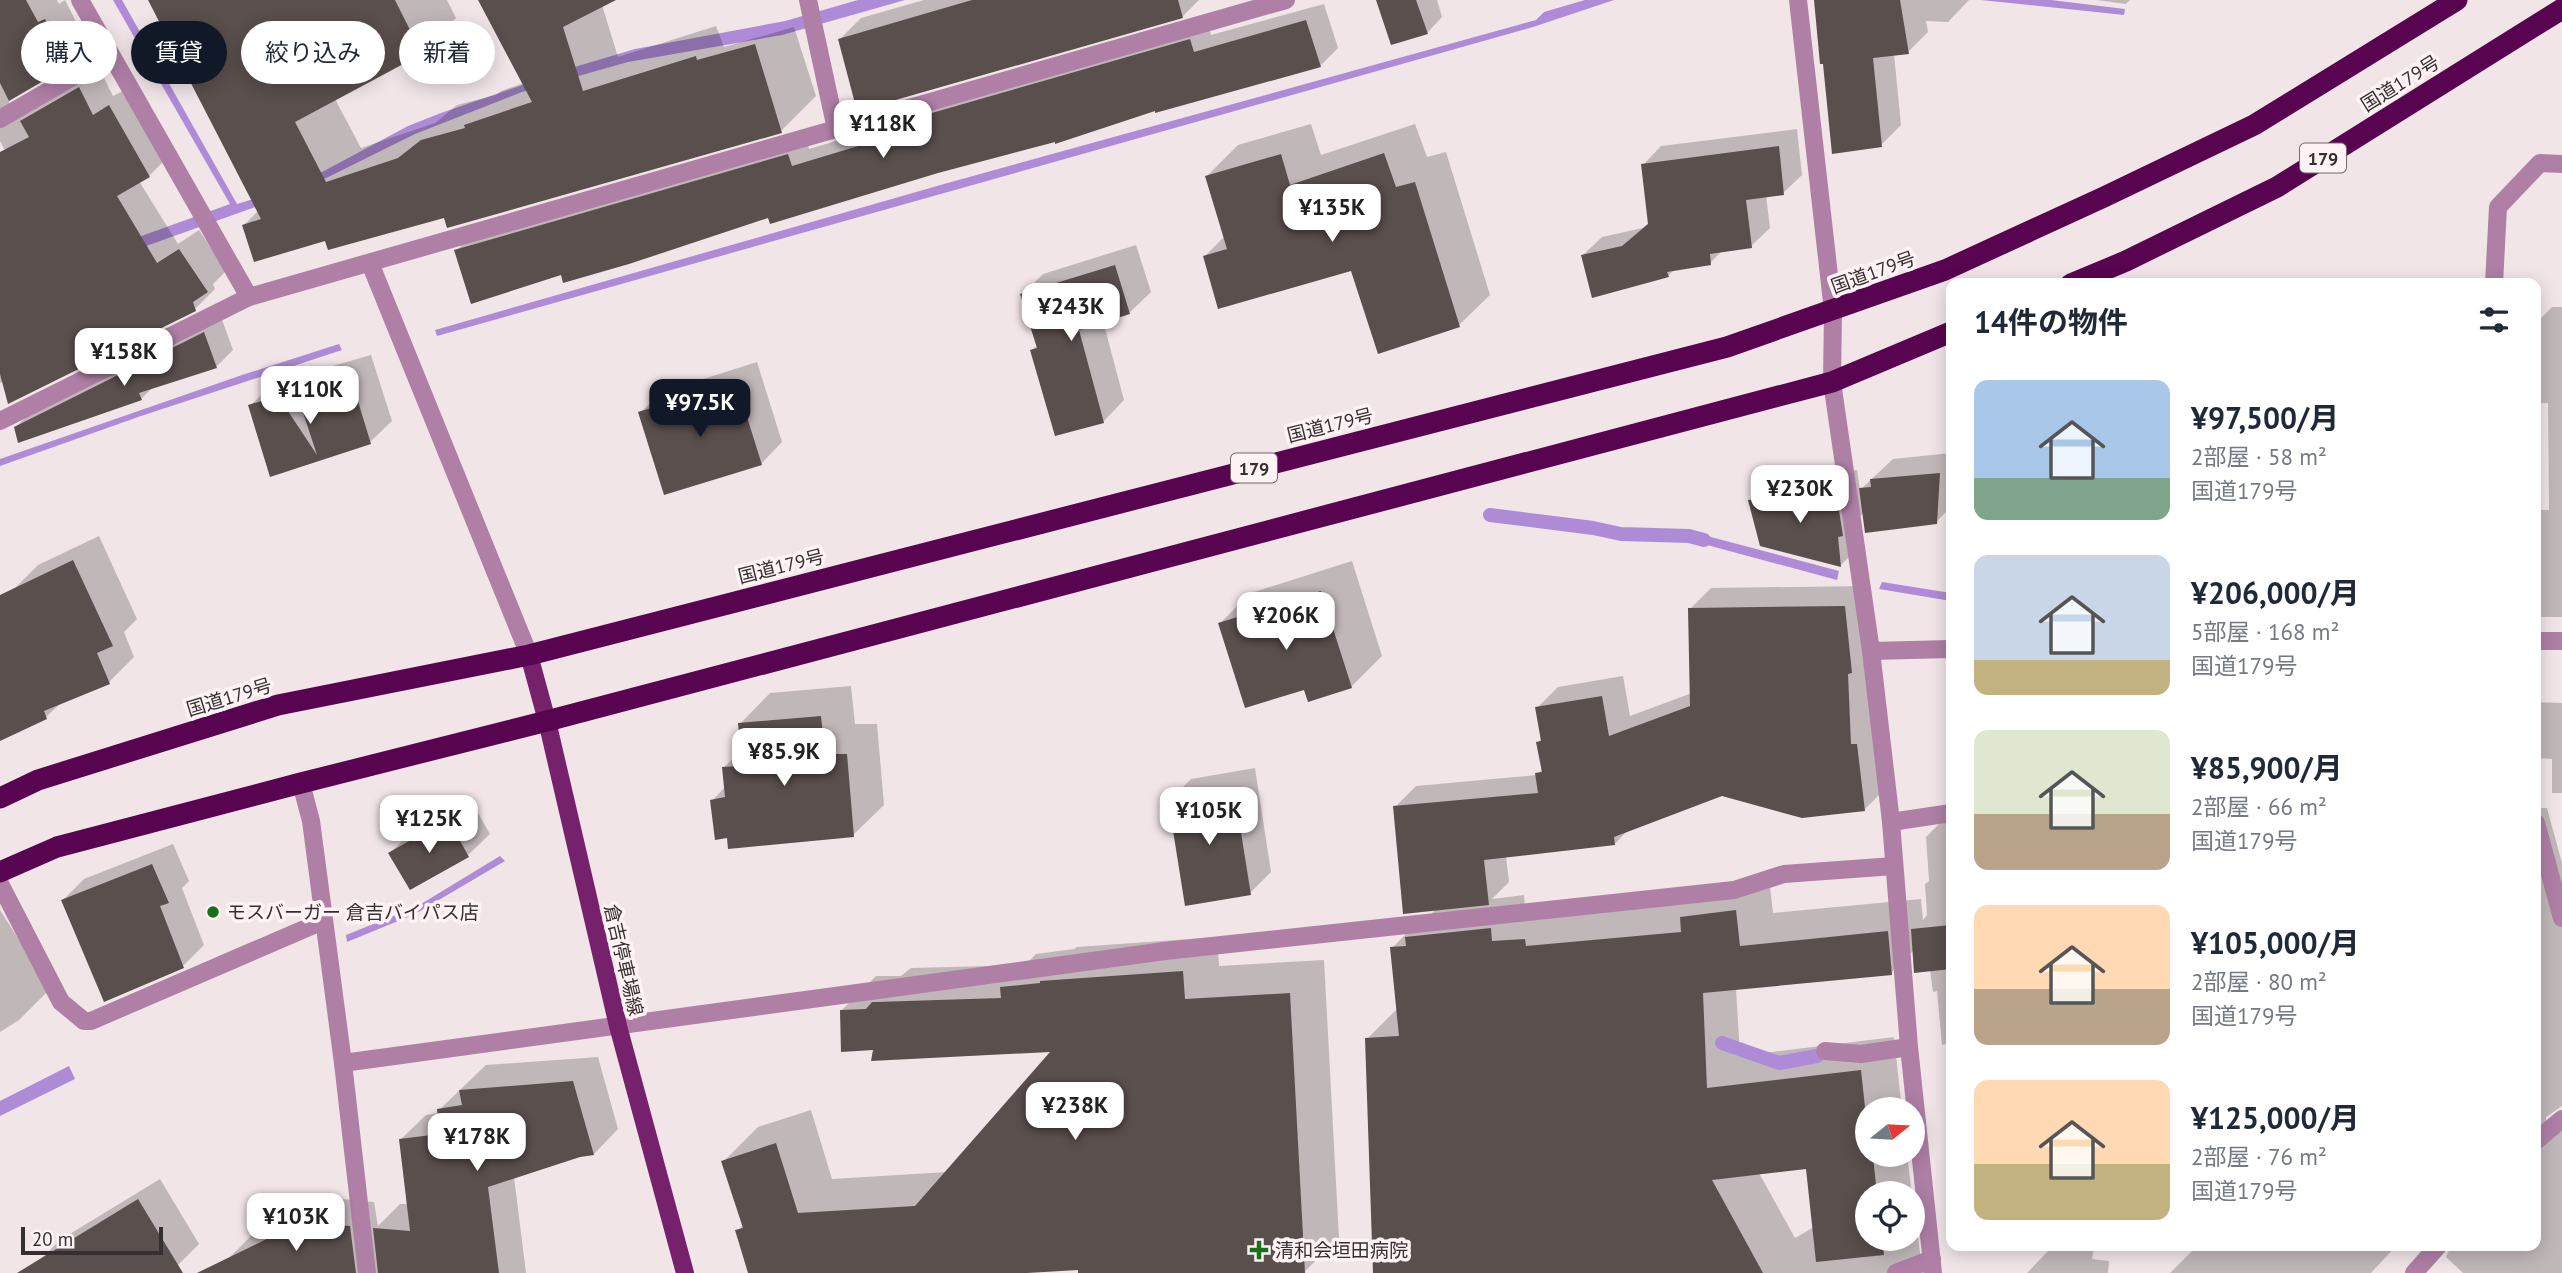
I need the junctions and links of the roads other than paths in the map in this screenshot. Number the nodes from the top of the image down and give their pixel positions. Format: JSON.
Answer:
{"nodes":[{"id":1,"x":80,"y":0,"type":"edge"},
{"id":2,"x":1286,"y":0,"type":"edge"},
{"id":3,"x":1798,"y":0,"type":"edge"},
{"id":4,"x":2457,"y":0,"type":"edge"},
{"id":5,"x":813,"y":1,"type":"edge"},
{"id":6,"x":2562,"y":9,"type":"edge"},
{"id":7,"x":92,"y":21,"type":"edge"},
{"id":8,"x":117,"y":66,"type":"edge"},
{"id":9,"x":61,"y":84,"type":"edge"},
{"id":10,"x":0,"y":119,"type":"edge"},
{"id":11,"x":836,"y":130,"type":"junction"},
{"id":12,"x":2562,"y":164,"type":"edge"},
{"id":13,"x":370,"y":263,"type":"junction"},
{"id":14,"x":2085,"y":278,"type":"edge"},
{"id":15,"x":2494,"y":278,"type":"edge"},
{"id":16,"x":249,"y":297,"type":"junction"},
{"id":17,"x":1833,"y":311,"type":"junction"},
{"id":18,"x":1946,"y":334,"type":"edge"},
{"id":19,"x":1832,"y":382,"type":"junction"},
{"id":20,"x":0,"y":421,"type":"edge"},
{"id":21,"x":2541,"y":641,"type":"edge"},
{"id":22,"x":2562,"y":641,"type":"edge"},
{"id":23,"x":1946,"y":649,"type":"edge"},
{"id":24,"x":1871,"y":651,"type":"junction"},
{"id":25,"x":529,"y":654,"type":"junction"},
{"id":26,"x":547,"y":721,"type":"junction"},
{"id":27,"x":300,"y":783,"type":"junction"},
{"id":28,"x":0,"y":798,"type":"edge"},
{"id":29,"x":1946,"y":814,"type":"edge"},
{"id":30,"x":1891,"y":822,"type":"junction"},
{"id":31,"x":2541,"y":841,"type":"edge"},
{"id":32,"x":1894,"y":866,"type":"junction"},
{"id":33,"x":0,"y":872,"type":"edge"},
{"id":34,"x":0,"y":884,"type":"edge"},
{"id":35,"x":2562,"y":918,"type":"edge"},
{"id":36,"x":323,"y":920,"type":"junction"},
{"id":37,"x":618,"y":1026,"type":"junction"},
{"id":38,"x":1909,"y":1047,"type":"junction"},
{"id":39,"x":1825,"y":1051,"type":"dead end"},
{"id":40,"x":343,"y":1063,"type":"junction"},
{"id":41,"x":2562,"y":1119,"type":"edge"},
{"id":42,"x":2541,"y":1137,"type":"edge"},
{"id":43,"x":2434,"y":1251,"type":"edge"},
{"id":44,"x":1933,"y":1266,"type":"edge"},
{"id":45,"x":367,"y":1273,"type":"edge"},
{"id":46,"x":685,"y":1273,"type":"edge"},
{"id":47,"x":1896,"y":1273,"type":"edge"},
{"id":48,"x":2414,"y":1273,"type":"edge"}],
"edges":[{"from":1,"to":7,"type":"street"},
{"from":2,"to":11,"type":"street"},
{"from":3,"to":17,"type":"street"},
{"from":4,"to":17,"type":"highway","name":"国道179号","number":"179"},
{"from":5,"to":11,"type":"street"},
{"from":6,"to":14,"type":"highway","name":"国道179号","number":"179"},
{"from":8,"to":16,"type":"street"},
{"from":9,"to":10,"type":"street"},
{"from":11,"to":13,"type":"street"},
{"from":12,"to":15,"type":"street"},
{"from":13,"to":16,"type":"street"},
{"from":13,"to":25,"type":"street"},
{"from":16,"to":20,"type":"street"},
{"from":17,"to":19,"type":"street"},
{"from":17,"to":25,"type":"highway","name":"国道179号","number":"179"},
{"from":18,"to":19,"type":"highway"},
{"from":19,"to":24,"type":"street"},
{"from":19,"to":26,"type":"highway"},
{"from":21,"to":22,"type":"street"},
{"from":23,"to":24,"type":"street"},
{"from":24,"to":30,"type":"street"},
{"from":25,"to":26,"type":"main road","name":"倉吉停車場線"},
{"from":25,"to":28,"type":"highway","name":"国道179号","number":"179"},
{"from":26,"to":27,"type":"highway"},
{"from":26,"to":37,"type":"main road","name":"倉吉停車場線"},
{"from":27,"to":33,"type":"highway"},
{"from":27,"to":36,"type":"street"},
{"from":29,"to":30,"type":"street"},
{"from":30,"to":32,"type":"street"},
{"from":31,"to":35,"type":"street"},
{"from":32,"to":37,"type":"street"},
{"from":32,"to":38,"type":"street"},
{"from":34,"to":36,"type":"street"},
{"from":36,"to":40,"type":"street"},
{"from":37,"to":40,"type":"street"},
{"from":37,"to":46,"type":"main road","name":"倉吉停車場線"},
{"from":38,"to":39,"type":"street"},
{"from":38,"to":44,"type":"street"},
{"from":40,"to":45,"type":"street"},
{"from":41,"to":42,"type":"street"},
{"from":43,"to":48,"type":"street"},
{"from":44,"to":47,"type":"street"}]}
